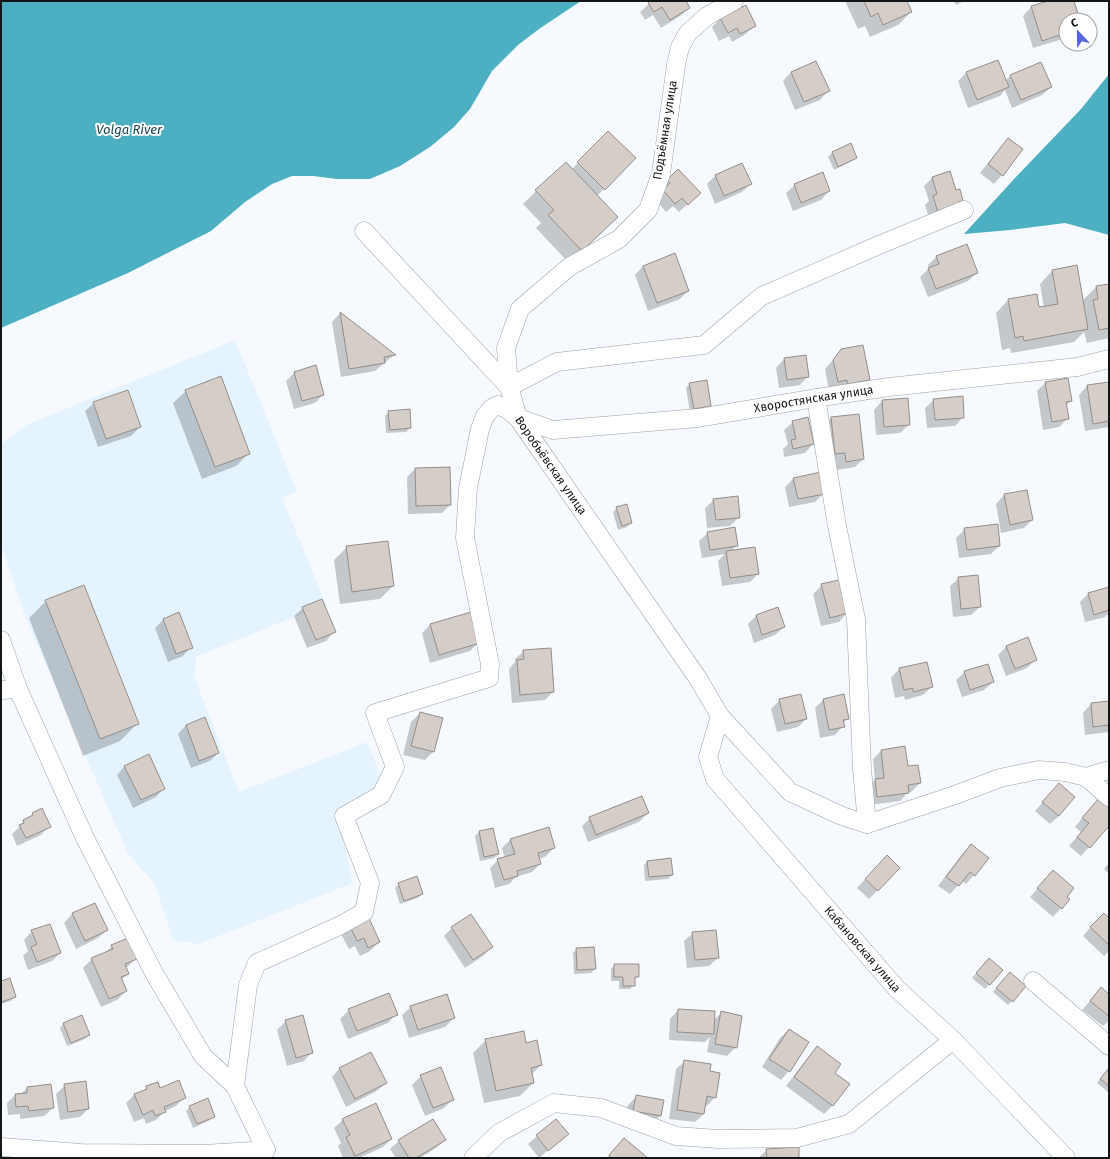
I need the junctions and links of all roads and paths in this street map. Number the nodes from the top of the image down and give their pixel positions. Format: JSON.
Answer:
{"nodes":[{"id":1,"x":734,"y":1,"type":"edge"},
{"id":2,"x":964,"y":210,"type":"dead end"},
{"id":3,"x":364,"y":231,"type":"dead end"},
{"id":4,"x":1109,"y":359,"type":"edge"},
{"id":5,"x":509,"y":387,"type":"junction"},
{"id":6,"x":816,"y":398,"type":"junction"},
{"id":7,"x":518,"y":418,"type":"junction"},
{"id":8,"x":1,"y":640,"type":"edge"},
{"id":9,"x":10,"y":690,"type":"edge"},
{"id":10,"x":720,"y":716,"type":"junction"},
{"id":11,"x":1109,"y":770,"type":"edge"},
{"id":12,"x":1086,"y":777,"type":"junction"},
{"id":13,"x":1109,"y":797,"type":"edge"},
{"id":14,"x":867,"y":824,"type":"junction"},
{"id":15,"x":1033,"y":981,"type":"dead end"},
{"id":16,"x":953,"y":1040,"type":"junction"},
{"id":17,"x":1109,"y":1046,"type":"edge"},
{"id":18,"x":235,"y":1086,"type":"junction"},
{"id":19,"x":1,"y":1147,"type":"edge"},
{"id":20,"x":272,"y":1154,"type":"edge"},
{"id":21,"x":473,"y":1158,"type":"edge"},
{"id":22,"x":1066,"y":1158,"type":"edge"}],
"edges":[{"from":1,"to":5,"type":"street","name":"Подъёмная улица"},
{"from":2,"to":5,"type":"street"},
{"from":3,"to":5,"type":"street","name":"Воробьёвская улица"},
{"from":4,"to":6,"type":"street","name":"Хворостянская улица"},
{"from":5,"to":7,"type":"street","name":"Воробьёвская улица"},
{"from":6,"to":7,"type":"street","name":"Хворостянская улица"},
{"from":6,"to":14,"type":"street"},
{"from":7,"to":10,"type":"street","name":"Воробьёвская улица"},
{"from":7,"to":18,"type":"street"},
{"from":8,"to":9,"type":"street"},
{"from":9,"to":18,"type":"street"},
{"from":10,"to":14,"type":"street","name":"Воробьёвская улица"},
{"from":10,"to":16,"type":"street","name":"Кабановская улица"},
{"from":11,"to":12,"type":"street"},
{"from":12,"to":13,"type":"street"},
{"from":12,"to":14,"type":"street"},
{"from":15,"to":17,"type":"street"},
{"from":16,"to":21,"type":"street"},
{"from":16,"to":22,"type":"street","name":"Кабановская улица"},
{"from":18,"to":20,"type":"street"},
{"from":19,"to":20,"type":"street"}]}
